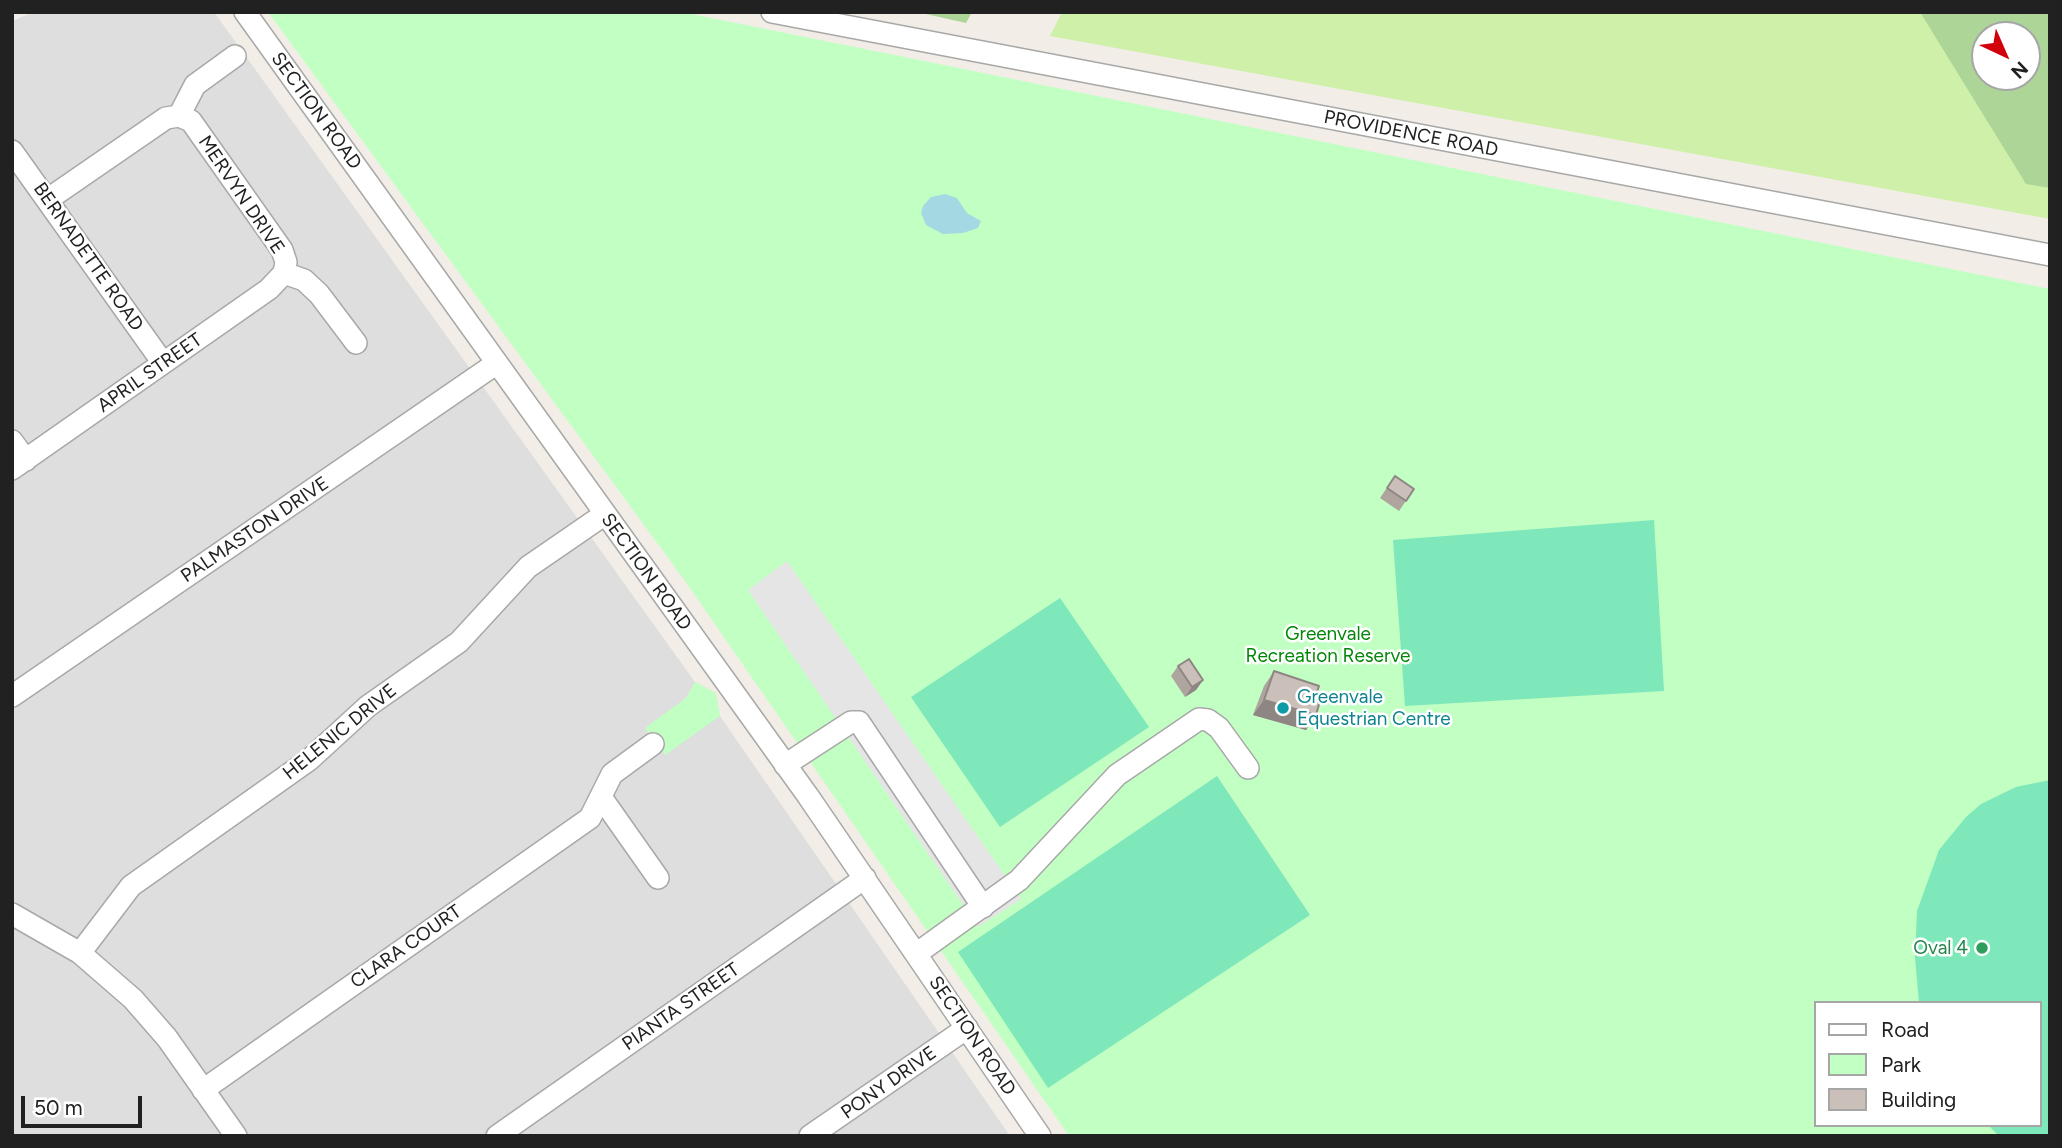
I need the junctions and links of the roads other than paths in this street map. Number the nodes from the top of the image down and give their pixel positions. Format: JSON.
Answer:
{"nodes":[{"id":1,"x":245,"y":12,"type":"edge"},
{"id":2,"x":782,"y":13,"type":"edge"},
{"id":3,"x":235,"y":56,"type":"dead end"},
{"id":4,"x":179,"y":116,"type":"junction"},
{"id":5,"x":12,"y":152,"type":"edge"},
{"id":6,"x":47,"y":200,"type":"junction"},
{"id":7,"x":2050,"y":255,"type":"edge"},
{"id":8,"x":284,"y":273,"type":"junction"},
{"id":9,"x":356,"y":344,"type":"dead end"},
{"id":10,"x":163,"y":363,"type":"junction"},
{"id":11,"x":497,"y":363,"type":"junction"},
{"id":12,"x":12,"y":441,"type":"edge"},
{"id":13,"x":19,"y":465,"type":"edge"},
{"id":14,"x":605,"y":514,"type":"junction"},
{"id":15,"x":12,"y":696,"type":"edge"},
{"id":16,"x":653,"y":744,"type":"dead end"},
{"id":17,"x":785,"y":765,"type":"junction"},
{"id":18,"x":1248,"y":768,"type":"dead end"},
{"id":19,"x":601,"y":797,"type":"junction"},
{"id":20,"x":658,"y":878,"type":"dead end"},
{"id":21,"x":865,"y":878,"type":"junction"},
{"id":22,"x":983,"y":906,"type":"junction"},
{"id":23,"x":12,"y":914,"type":"edge"},
{"id":24,"x":80,"y":953,"type":"junction"},
{"id":25,"x":916,"y":954,"type":"junction"},
{"id":26,"x":967,"y":1028,"type":"junction"},
{"id":27,"x":203,"y":1090,"type":"junction"},
{"id":28,"x":236,"y":1136,"type":"edge"},
{"id":29,"x":497,"y":1136,"type":"edge"},
{"id":30,"x":810,"y":1136,"type":"edge"},
{"id":31,"x":1040,"y":1136,"type":"edge"}],
"edges":[{"from":1,"to":11,"type":"street","name":"SECTION ROAD"},
{"from":2,"to":7,"type":"street","name":"PROVIDENCE ROAD"},
{"from":3,"to":4,"type":"street"},
{"from":4,"to":6,"type":"street"},
{"from":4,"to":8,"type":"street","name":"MERVYN DRIVE"},
{"from":5,"to":6,"type":"street","name":"BERNADETTE ROAD"},
{"from":6,"to":10,"type":"street","name":"BERNADETTE ROAD"},
{"from":8,"to":9,"type":"street"},
{"from":8,"to":10,"type":"street","name":"APRIL STREET"},
{"from":10,"to":13,"type":"street","name":"APRIL STREET"},
{"from":11,"to":14,"type":"street","name":"SECTION ROAD"},
{"from":11,"to":15,"type":"street","name":"PALMASTON DRIVE"},
{"from":12,"to":13,"type":"street"},
{"from":14,"to":17,"type":"street","name":"SECTION ROAD"},
{"from":14,"to":24,"type":"street","name":"HELENIC DRIVE"},
{"from":16,"to":19,"type":"street","name":"CLARA COURT"},
{"from":17,"to":21,"type":"street","name":"SECTION ROAD"},
{"from":17,"to":22,"type":"street"},
{"from":18,"to":22,"type":"street"},
{"from":19,"to":20,"type":"street"},
{"from":19,"to":27,"type":"street","name":"CLARA COURT"},
{"from":21,"to":25,"type":"street","name":"SECTION ROAD"},
{"from":21,"to":29,"type":"street","name":"PIANTA STREET"},
{"from":22,"to":25,"type":"street"},
{"from":23,"to":24,"type":"street"},
{"from":24,"to":27,"type":"street"},
{"from":25,"to":26,"type":"street","name":"SECTION ROAD"},
{"from":26,"to":30,"type":"street","name":"PONY DRIVE"},
{"from":26,"to":31,"type":"street","name":"SECTION ROAD"},
{"from":27,"to":28,"type":"street"}]}
